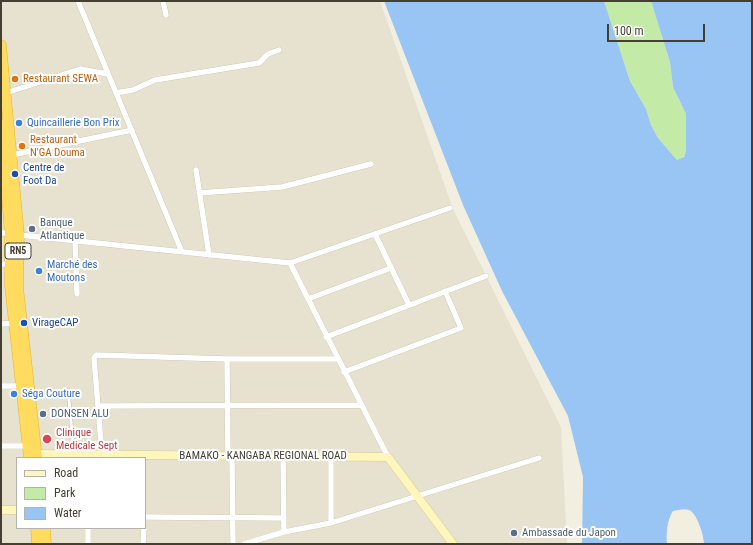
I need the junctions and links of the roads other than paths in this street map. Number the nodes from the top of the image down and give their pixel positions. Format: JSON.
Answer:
{"nodes":[{"id":1,"x":78,"y":1,"type":"edge"},
{"id":2,"x":163,"y":1,"type":"edge"},
{"id":3,"x":166,"y":15,"type":"dead end"},
{"id":4,"x":1,"y":45,"type":"edge"},
{"id":5,"x":279,"y":50,"type":"dead end"},
{"id":6,"x":108,"y":74,"type":"junction"},
{"id":7,"x":6,"y":93,"type":"junction"},
{"id":8,"x":116,"y":93,"type":"junction"},
{"id":9,"x":1,"y":125,"type":"edge"},
{"id":10,"x":132,"y":130,"type":"junction"},
{"id":11,"x":12,"y":155,"type":"junction"},
{"id":12,"x":371,"y":164,"type":"dead end"},
{"id":13,"x":3,"y":165,"type":"edge"},
{"id":14,"x":196,"y":170,"type":"dead end"},
{"id":15,"x":200,"y":193,"type":"junction"},
{"id":16,"x":450,"y":208,"type":"dead end"},
{"id":17,"x":10,"y":234,"type":"edge"},
{"id":18,"x":375,"y":234,"type":"junction"},
{"id":19,"x":75,"y":241,"type":"junction"},
{"id":20,"x":182,"y":252,"type":"junction"},
{"id":21,"x":209,"y":255,"type":"junction"},
{"id":22,"x":290,"y":263,"type":"junction"},
{"id":23,"x":5,"y":264,"type":"edge"},
{"id":24,"x":391,"y":268,"type":"junction"},
{"id":25,"x":486,"y":276,"type":"dead end"},
{"id":26,"x":445,"y":291,"type":"junction"},
{"id":27,"x":77,"y":294,"type":"dead end"},
{"id":28,"x":308,"y":299,"type":"junction"},
{"id":29,"x":409,"y":305,"type":"junction"},
{"id":30,"x":18,"y":323,"type":"junction"},
{"id":31,"x":1,"y":324,"type":"edge"},
{"id":32,"x":326,"y":337,"type":"junction"},
{"id":33,"x":227,"y":359,"type":"junction"},
{"id":34,"x":337,"y":359,"type":"junction"},
{"id":35,"x":344,"y":372,"type":"junction"},
{"id":36,"x":1,"y":386,"type":"edge"},
{"id":37,"x":22,"y":386,"type":"junction"},
{"id":38,"x":68,"y":390,"type":"dead end"},
{"id":39,"x":227,"y":405,"type":"junction"},
{"id":40,"x":362,"y":405,"type":"junction"},
{"id":41,"x":98,"y":406,"type":"junction"},
{"id":42,"x":1,"y":446,"type":"edge"},
{"id":43,"x":32,"y":454,"type":"edge"},
{"id":44,"x":74,"y":455,"type":"junction"},
{"id":45,"x":102,"y":455,"type":"junction"},
{"id":46,"x":230,"y":456,"type":"junction"},
{"id":47,"x":283,"y":456,"type":"junction"},
{"id":48,"x":331,"y":456,"type":"junction"},
{"id":49,"x":388,"y":457,"type":"junction"},
{"id":50,"x":539,"y":458,"type":"dead end"},
{"id":51,"x":416,"y":496,"type":"junction"},
{"id":52,"x":1,"y":510,"type":"edge"},
{"id":53,"x":16,"y":510,"type":"edge"},
{"id":54,"x":146,"y":517,"type":"edge"},
{"id":55,"x":232,"y":518,"type":"junction"},
{"id":56,"x":284,"y":518,"type":"junction"},
{"id":57,"x":331,"y":523,"type":"junction"},
{"id":58,"x":36,"y":529,"type":"edge"},
{"id":59,"x":45,"y":529,"type":"edge"},
{"id":60,"x":88,"y":529,"type":"edge"},
{"id":61,"x":144,"y":529,"type":"edge"},
{"id":62,"x":284,"y":532,"type":"junction"},
{"id":63,"x":37,"y":544,"type":"edge"},
{"id":64,"x":46,"y":544,"type":"edge"},
{"id":65,"x":88,"y":544,"type":"edge"},
{"id":66,"x":144,"y":544,"type":"edge"},
{"id":67,"x":233,"y":544,"type":"edge"},
{"id":68,"x":244,"y":544,"type":"edge"},
{"id":69,"x":453,"y":544,"type":"edge"}],
"edges":[{"from":1,"to":6,"type":"street"},
{"from":2,"to":3,"type":"street"},
{"from":4,"to":7,"type":"highway","number":"RN5"},
{"from":5,"to":8,"type":"street"},
{"from":6,"to":7,"type":"street"},
{"from":6,"to":8,"type":"street"},
{"from":7,"to":11,"type":"highway","number":"RN5"},
{"from":8,"to":10,"type":"street"},
{"from":9,"to":13,"type":"highway","number":"RN5"},
{"from":10,"to":11,"type":"street"},
{"from":10,"to":20,"type":"street"},
{"from":11,"to":17,"type":"highway","number":"RN5"},
{"from":12,"to":15,"type":"street"},
{"from":13,"to":17,"type":"highway","number":"RN5"},
{"from":14,"to":15,"type":"street"},
{"from":15,"to":21,"type":"street"},
{"from":16,"to":18,"type":"street"},
{"from":17,"to":19,"type":"street"},
{"from":17,"to":23,"type":"highway","number":"RN5"},
{"from":17,"to":30,"type":"highway","number":"RN5"},
{"from":18,"to":22,"type":"street"},
{"from":18,"to":24,"type":"street"},
{"from":19,"to":20,"type":"street"},
{"from":19,"to":27,"type":"street"},
{"from":20,"to":21,"type":"street"},
{"from":21,"to":22,"type":"street"},
{"from":22,"to":28,"type":"street"},
{"from":23,"to":30,"type":"highway","number":"RN5"},
{"from":24,"to":28,"type":"street"},
{"from":24,"to":29,"type":"street"},
{"from":25,"to":26,"type":"street"},
{"from":26,"to":29,"type":"street"},
{"from":26,"to":35,"type":"street"},
{"from":28,"to":32,"type":"street"},
{"from":29,"to":32,"type":"street"},
{"from":30,"to":31,"type":"street"},
{"from":30,"to":37,"type":"highway","number":"RN5"},
{"from":30,"to":43,"type":"highway","number":"RN5"},
{"from":32,"to":34,"type":"street"},
{"from":33,"to":34,"type":"street"},
{"from":33,"to":39,"type":"street"},
{"from":33,"to":41,"type":"street"},
{"from":34,"to":35,"type":"street"},
{"from":35,"to":40,"type":"street"},
{"from":36,"to":37,"type":"street"},
{"from":37,"to":43,"type":"highway","number":"RN5"},
{"from":38,"to":44,"type":"lane"},
{"from":39,"to":40,"type":"street"},
{"from":39,"to":41,"type":"street"},
{"from":39,"to":46,"type":"street"},
{"from":40,"to":49,"type":"street"},
{"from":41,"to":45,"type":"street"},
{"from":42,"to":43,"type":"street"},
{"from":43,"to":44,"type":"street","name":"BAMAKO - KANGABA REGIONAL ROAD"},
{"from":44,"to":45,"type":"street","name":"BAMAKO - KANGABA REGIONAL ROAD"},
{"from":45,"to":46,"type":"street","name":"BAMAKO - KANGABA REGIONAL ROAD"},
{"from":46,"to":47,"type":"street","name":"BAMAKO - KANGABA REGIONAL ROAD"},
{"from":46,"to":55,"type":"street"},
{"from":47,"to":48,"type":"street","name":"BAMAKO - KANGABA REGIONAL ROAD"},
{"from":47,"to":56,"type":"street"},
{"from":48,"to":49,"type":"street","name":"BAMAKO - KANGABA REGIONAL ROAD"},
{"from":48,"to":57,"type":"street"},
{"from":49,"to":51,"type":"street"},
{"from":50,"to":51,"type":"street"},
{"from":51,"to":57,"type":"street"},
{"from":51,"to":69,"type":"street"},
{"from":52,"to":53,"type":"street"},
{"from":54,"to":55,"type":"street"},
{"from":55,"to":56,"type":"street"},
{"from":55,"to":67,"type":"street"},
{"from":56,"to":62,"type":"street"},
{"from":57,"to":62,"type":"street"},
{"from":58,"to":63,"type":"highway"},
{"from":59,"to":64,"type":"highway"},
{"from":60,"to":65,"type":"street"},
{"from":61,"to":66,"type":"street"},
{"from":62,"to":68,"type":"street"}]}
